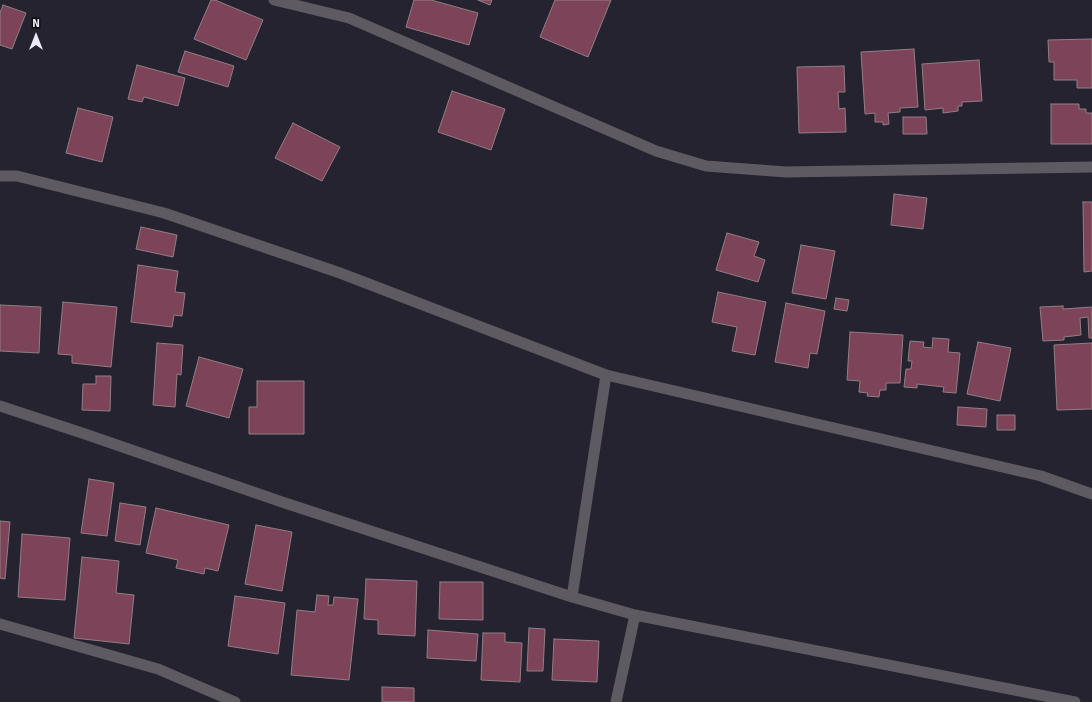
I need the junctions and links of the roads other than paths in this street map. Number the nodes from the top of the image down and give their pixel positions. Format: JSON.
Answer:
{"nodes":[{"id":1,"x":274,"y":0,"type":"edge"},
{"id":2,"x":1092,"y":167,"type":"edge"},
{"id":3,"x":0,"y":176,"type":"edge"},
{"id":4,"x":606,"y":375,"type":"junction"},
{"id":5,"x":0,"y":406,"type":"edge"},
{"id":6,"x":1092,"y":494,"type":"edge"},
{"id":7,"x":572,"y":597,"type":"junction"},
{"id":8,"x":635,"y":615,"type":"junction"},
{"id":9,"x":0,"y":624,"type":"edge"},
{"id":10,"x":216,"y":698,"type":"edge"},
{"id":11,"x":235,"y":702,"type":"edge"},
{"id":12,"x":616,"y":702,"type":"edge"},
{"id":13,"x":1075,"y":702,"type":"edge"}],
"edges":[{"from":1,"to":2,"type":"street"},
{"from":3,"to":4,"type":"street"},
{"from":4,"to":6,"type":"street"},
{"from":4,"to":7,"type":"street"},
{"from":5,"to":7,"type":"street"},
{"from":7,"to":8,"type":"street"},
{"from":8,"to":12,"type":"street"},
{"from":8,"to":13,"type":"street"},
{"from":9,"to":10,"type":"street"},
{"from":10,"to":11,"type":"street"}]}
